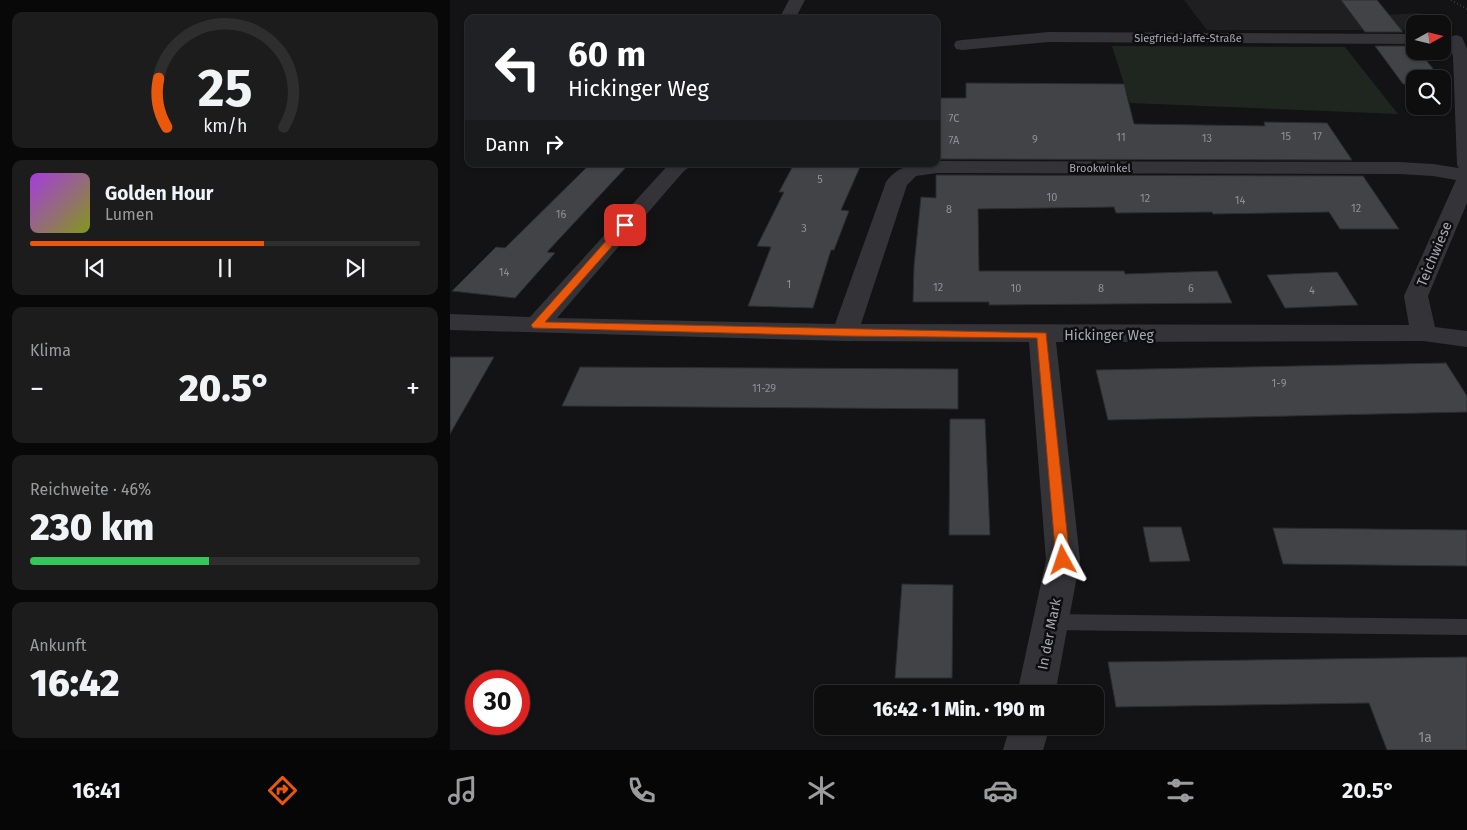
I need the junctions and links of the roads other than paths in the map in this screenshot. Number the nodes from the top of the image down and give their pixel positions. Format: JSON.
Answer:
{"nodes":[{"id":1,"x":797,"y":0,"type":"edge"},
{"id":2,"x":789,"y":15,"type":"edge"},
{"id":3,"x":1455,"y":38,"type":"edge"},
{"id":4,"x":1406,"y":40,"type":"edge"},
{"id":5,"x":962,"y":45,"type":"dead end"},
{"id":6,"x":1467,"y":165,"type":"edge"},
{"id":7,"x":678,"y":167,"type":"edge"},
{"id":8,"x":1467,"y":177,"type":"edge"},
{"id":9,"x":450,"y":322,"type":"edge"},
{"id":10,"x":537,"y":325,"type":"junction"},
{"id":11,"x":844,"y":333,"type":"junction"},
{"id":12,"x":1423,"y":334,"type":"junction"},
{"id":13,"x":1042,"y":335,"type":"junction"},
{"id":14,"x":1467,"y":339,"type":"edge"},
{"id":15,"x":1051,"y":622,"type":"junction"},
{"id":16,"x":1467,"y":627,"type":"edge"},
{"id":17,"x":1038,"y":685,"type":"edge"},
{"id":18,"x":1027,"y":735,"type":"edge"},
{"id":19,"x":1023,"y":750,"type":"edge"}],
"edges":[{"from":1,"to":2,"type":"street"},
{"from":3,"to":6,"type":"street"},
{"from":4,"to":5,"type":"street","name":"Siegfried-Jaffe-Straße"},
{"from":7,"to":10,"type":"street"},
{"from":8,"to":11,"type":"street","name":"Brookwinkel"},
{"from":8,"to":12,"type":"street","name":"Teichwiese"},
{"from":9,"to":10,"type":"street","name":"Hickinger Weg"},
{"from":10,"to":11,"type":"street","name":"Hickinger Weg"},
{"from":11,"to":13,"type":"street","name":"Hickinger Weg"},
{"from":12,"to":13,"type":"street","name":"Hickinger Weg"},
{"from":12,"to":14,"type":"street","name":"Hickinger Weg"},
{"from":13,"to":15,"type":"street","name":"In der Mark"},
{"from":15,"to":16,"type":"lane"},
{"from":15,"to":17,"type":"street","name":"In der Mark"},
{"from":18,"to":19,"type":"street"}]}
